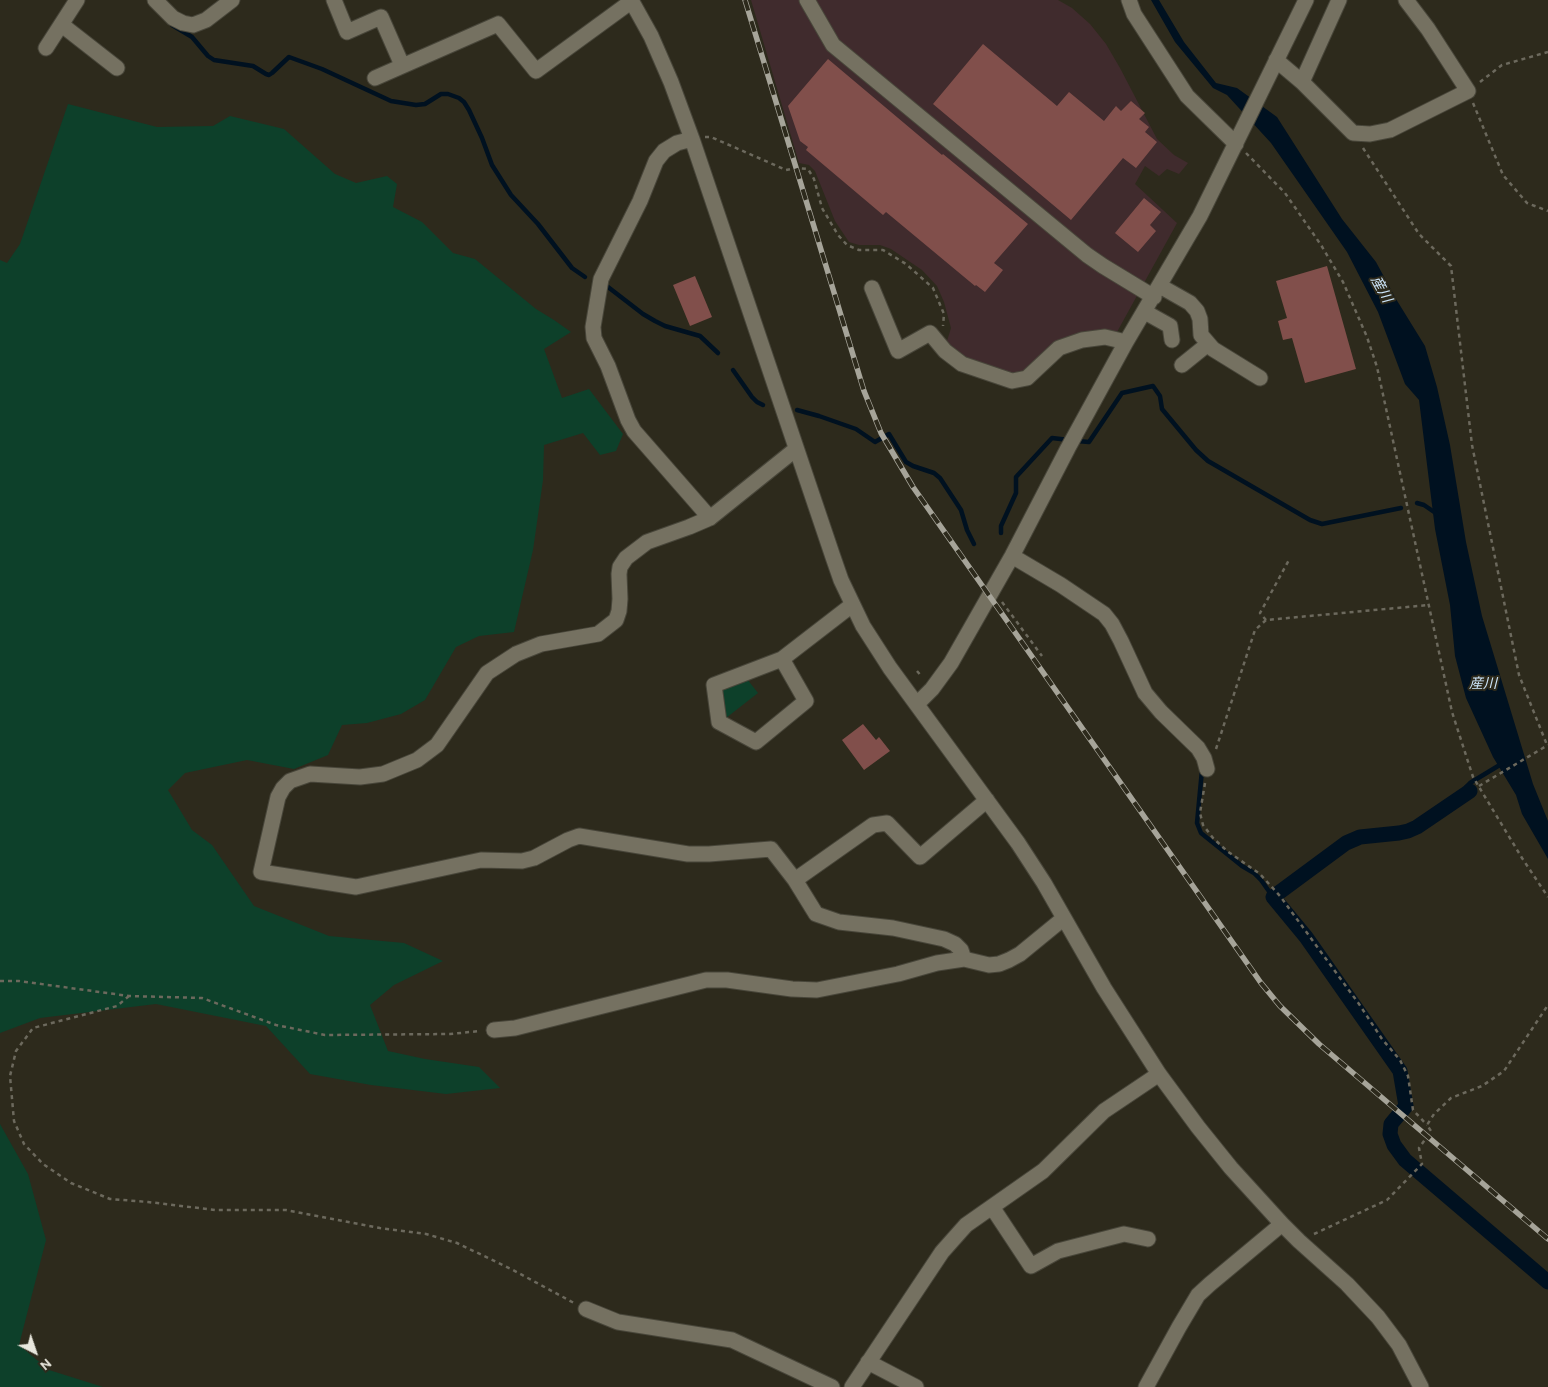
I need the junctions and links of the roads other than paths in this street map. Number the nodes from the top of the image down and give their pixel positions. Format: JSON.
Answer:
{"nodes":[{"id":1,"x":77,"y":0,"type":"edge"},
{"id":2,"x":155,"y":0,"type":"edge"},
{"id":3,"x":232,"y":0,"type":"edge"},
{"id":4,"x":334,"y":0,"type":"edge"},
{"id":5,"x":632,"y":0,"type":"edge"},
{"id":6,"x":807,"y":0,"type":"edge"},
{"id":7,"x":1129,"y":0,"type":"edge"},
{"id":8,"x":1306,"y":0,"type":"edge"},
{"id":9,"x":1339,"y":0,"type":"edge"},
{"id":10,"x":1406,"y":0,"type":"edge"},
{"id":11,"x":62,"y":25,"type":"junction"},
{"id":12,"x":46,"y":48,"type":"dead end"},
{"id":13,"x":1275,"y":62,"type":"junction"},
{"id":14,"x":402,"y":65,"type":"junction"},
{"id":15,"x":117,"y":68,"type":"dead end"},
{"id":16,"x":375,"y":78,"type":"dead end"},
{"id":17,"x":1302,"y":82,"type":"junction"},
{"id":18,"x":692,"y":139,"type":"junction"},
{"id":19,"x":1238,"y":140,"type":"junction"},
{"id":20,"x":872,"y":288,"type":"dead end"},
{"id":21,"x":1157,"y":291,"type":"junction"},
{"id":22,"x":1145,"y":312,"type":"junction"},
{"id":23,"x":1172,"y":340,"type":"dead end"},
{"id":24,"x":1126,"y":342,"type":"junction"},
{"id":25,"x":1208,"y":344,"type":"junction"},
{"id":26,"x":1182,"y":365,"type":"dead end"},
{"id":27,"x":1260,"y":378,"type":"dead end"},
{"id":28,"x":796,"y":449,"type":"junction"},
{"id":29,"x":710,"y":518,"type":"junction"},
{"id":30,"x":1012,"y":556,"type":"junction"},
{"id":31,"x":852,"y":606,"type":"junction"},
{"id":32,"x":782,"y":660,"type":"junction"},
{"id":33,"x":917,"y":704,"type":"junction"},
{"id":34,"x":1207,"y":769,"type":"road end"},
{"id":35,"x":987,"y":800,"type":"junction"},
{"id":36,"x":795,"y":880,"type":"junction"},
{"id":37,"x":1064,"y":918,"type":"junction"},
{"id":38,"x":964,"y":959,"type":"junction"},
{"id":39,"x":494,"y":1030,"type":"road end"},
{"id":40,"x":1159,"y":1074,"type":"junction"},
{"id":41,"x":992,"y":1207,"type":"junction"},
{"id":42,"x":1282,"y":1224,"type":"junction"},
{"id":43,"x":1148,"y":1239,"type":"dead end"},
{"id":44,"x":586,"y":1309,"type":"road end"},
{"id":45,"x":868,"y":1362,"type":"junction"},
{"id":46,"x":832,"y":1387,"type":"edge"},
{"id":47,"x":852,"y":1387,"type":"edge"},
{"id":48,"x":916,"y":1387,"type":"edge"},
{"id":49,"x":1146,"y":1387,"type":"edge"},
{"id":50,"x":1421,"y":1387,"type":"edge"}],
"edges":[{"from":1,"to":11,"type":"street"},
{"from":2,"to":3,"type":"street"},
{"from":4,"to":14,"type":"street"},
{"from":5,"to":14,"type":"street"},
{"from":5,"to":18,"type":"street"},
{"from":6,"to":21,"type":"street"},
{"from":7,"to":19,"type":"street"},
{"from":8,"to":13,"type":"street"},
{"from":9,"to":17,"type":"street"},
{"from":10,"to":17,"type":"street"},
{"from":11,"to":12,"type":"street"},
{"from":11,"to":15,"type":"street"},
{"from":13,"to":17,"type":"street"},
{"from":13,"to":19,"type":"street"},
{"from":14,"to":16,"type":"street"},
{"from":18,"to":28,"type":"street"},
{"from":18,"to":29,"type":"street"},
{"from":19,"to":21,"type":"street"},
{"from":20,"to":24,"type":"street"},
{"from":21,"to":22,"type":"street"},
{"from":21,"to":25,"type":"street"},
{"from":22,"to":23,"type":"street"},
{"from":22,"to":24,"type":"street"},
{"from":24,"to":30,"type":"street"},
{"from":25,"to":26,"type":"street"},
{"from":25,"to":27,"type":"street"},
{"from":28,"to":29,"type":"street"},
{"from":28,"to":31,"type":"street"},
{"from":29,"to":36,"type":"street"},
{"from":30,"to":33,"type":"street"},
{"from":30,"to":34,"type":"street"},
{"from":31,"to":32,"type":"street"},
{"from":31,"to":33,"type":"street"},
{"from":32,"to":32,"type":"street"},
{"from":33,"to":35,"type":"street"},
{"from":35,"to":36,"type":"street"},
{"from":35,"to":37,"type":"street"},
{"from":36,"to":38,"type":"street"},
{"from":37,"to":38,"type":"street"},
{"from":37,"to":40,"type":"street"},
{"from":38,"to":39,"type":"street"},
{"from":40,"to":41,"type":"street"},
{"from":40,"to":42,"type":"street"},
{"from":41,"to":43,"type":"street"},
{"from":41,"to":45,"type":"street"},
{"from":42,"to":49,"type":"street"},
{"from":42,"to":50,"type":"street"},
{"from":44,"to":46,"type":"street"},
{"from":45,"to":47,"type":"street"},
{"from":45,"to":48,"type":"street"}]}
